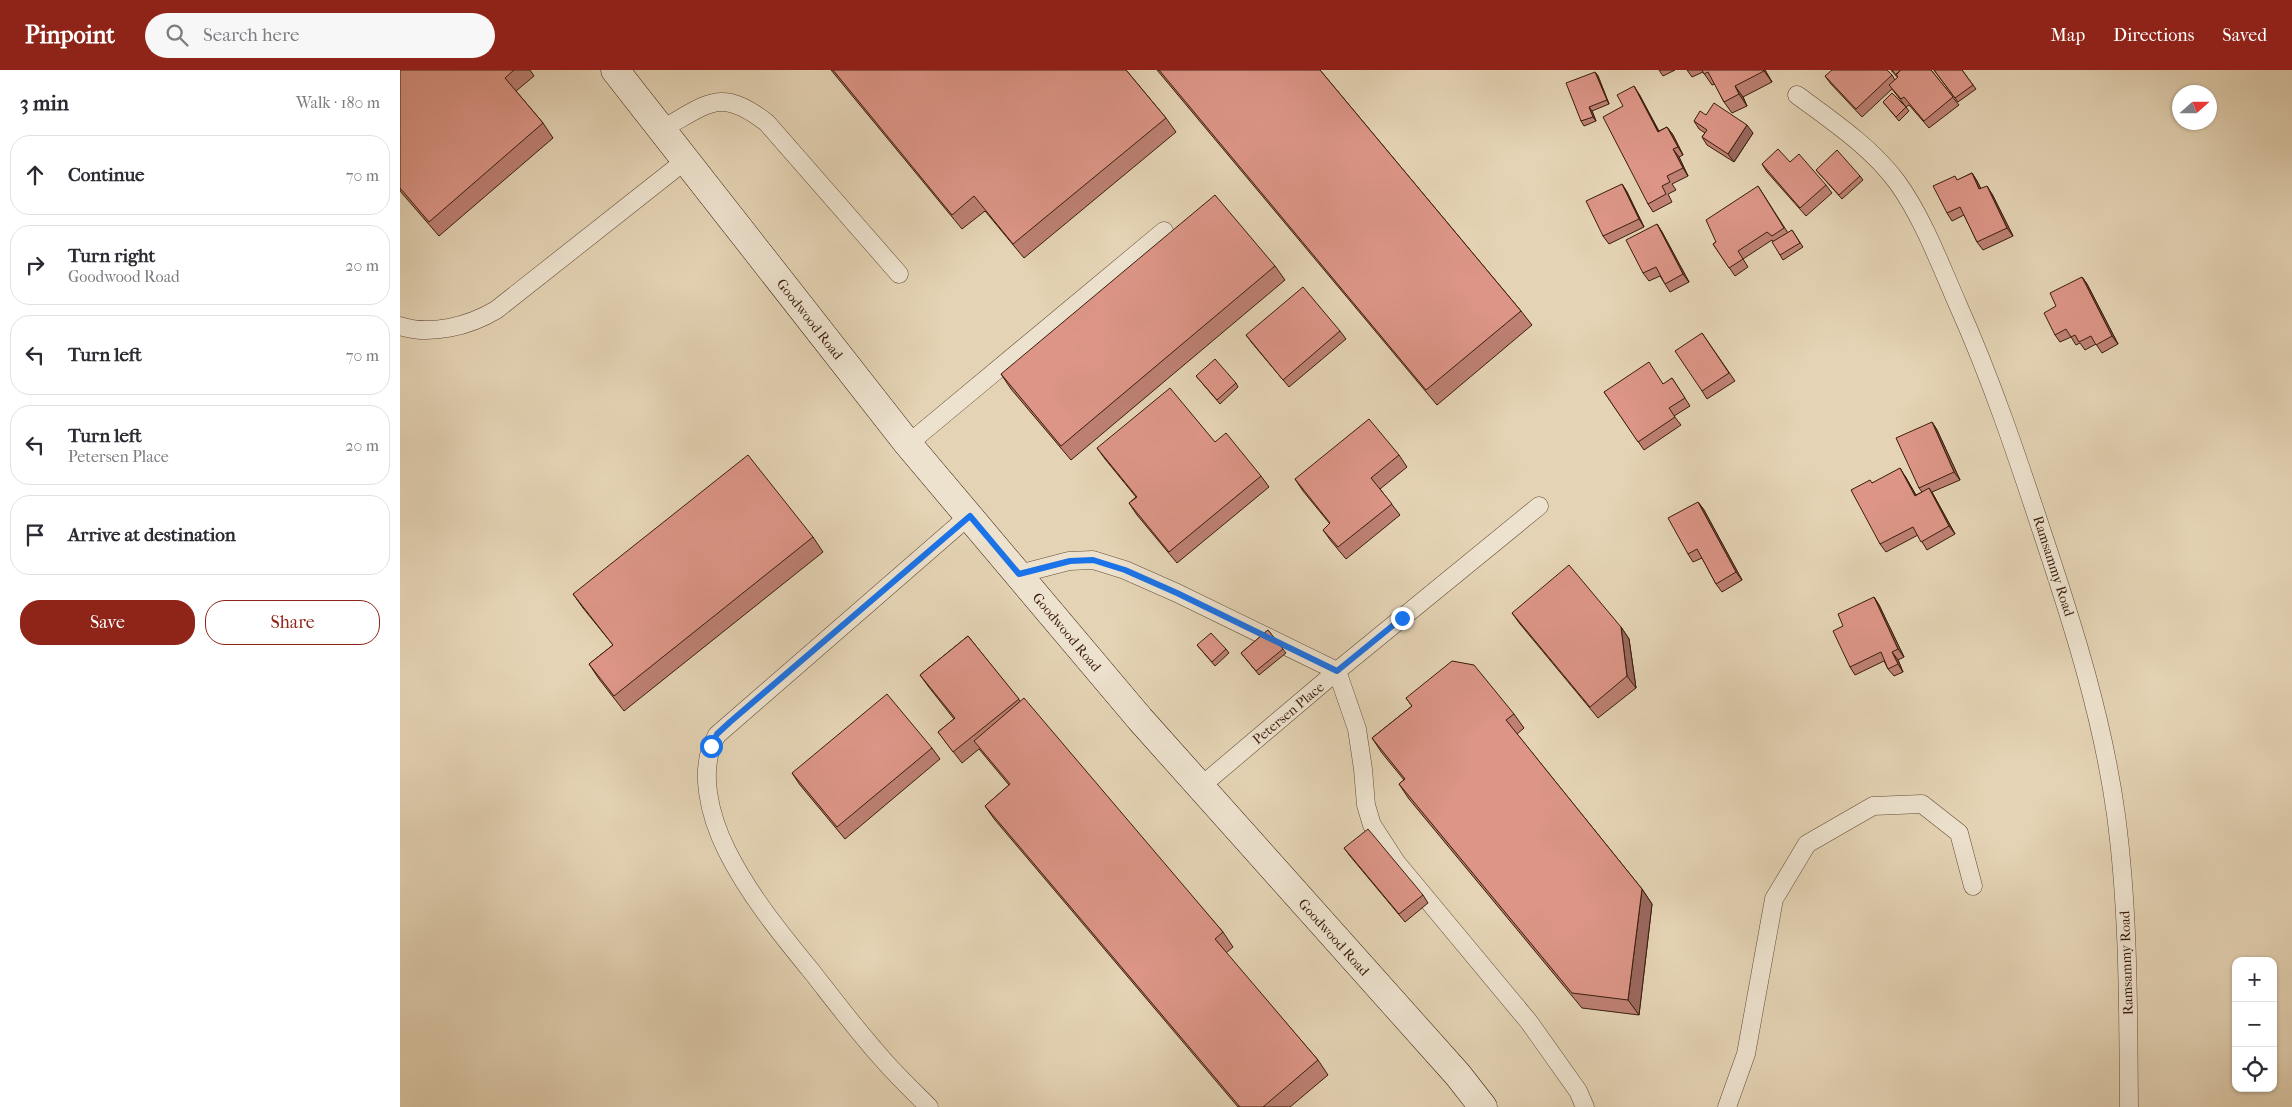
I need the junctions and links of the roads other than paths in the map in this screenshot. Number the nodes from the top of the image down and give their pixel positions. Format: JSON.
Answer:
{"nodes":[{"id":1,"x":615,"y":70,"type":"edge"},
{"id":2,"x":1797,"y":95,"type":"dead end"},
{"id":3,"x":662,"y":129,"type":"junction"},
{"id":4,"x":686,"y":160,"type":"junction"},
{"id":5,"x":1164,"y":231,"type":"dead end"},
{"id":6,"x":899,"y":274,"type":"dead end"},
{"id":7,"x":400,"y":326,"type":"edge"},
{"id":8,"x":908,"y":444,"type":"junction"},
{"id":9,"x":1540,"y":506,"type":"dead end"},
{"id":10,"x":970,"y":516,"type":"junction"},
{"id":11,"x":1019,"y":574,"type":"junction"},
{"id":12,"x":1337,"y":671,"type":"junction"},
{"id":13,"x":1200,"y":787,"type":"junction"},
{"id":14,"x":1973,"y":886,"type":"dead end"},
{"id":15,"x":929,"y":1107,"type":"edge"},
{"id":16,"x":1483,"y":1107,"type":"edge"},
{"id":17,"x":1585,"y":1107,"type":"edge"},
{"id":18,"x":1727,"y":1107,"type":"edge"},
{"id":19,"x":2129,"y":1107,"type":"edge"}],
"edges":[{"from":1,"to":3,"type":"street","name":"Goodwood Road"},
{"from":2,"to":19,"type":"lane","name":"Ramsammy Road"},
{"from":3,"to":4,"type":"street","name":"Goodwood Road"},
{"from":3,"to":6,"type":"lane"},
{"from":4,"to":7,"type":"lane"},
{"from":4,"to":8,"type":"street","name":"Goodwood Road"},
{"from":5,"to":8,"type":"lane"},
{"from":8,"to":10,"type":"street","name":"Goodwood Road"},
{"from":9,"to":12,"type":"lane","name":"Petersen Place"},
{"from":10,"to":11,"type":"street","name":"Goodwood Road"},
{"from":10,"to":15,"type":"lane"},
{"from":11,"to":12,"type":"lane"},
{"from":11,"to":13,"type":"street","name":"Goodwood Road"},
{"from":12,"to":13,"type":"lane","name":"Petersen Place"},
{"from":12,"to":17,"type":"lane"},
{"from":13,"to":16,"type":"street","name":"Goodwood Road"},
{"from":14,"to":18,"type":"lane"}]}
